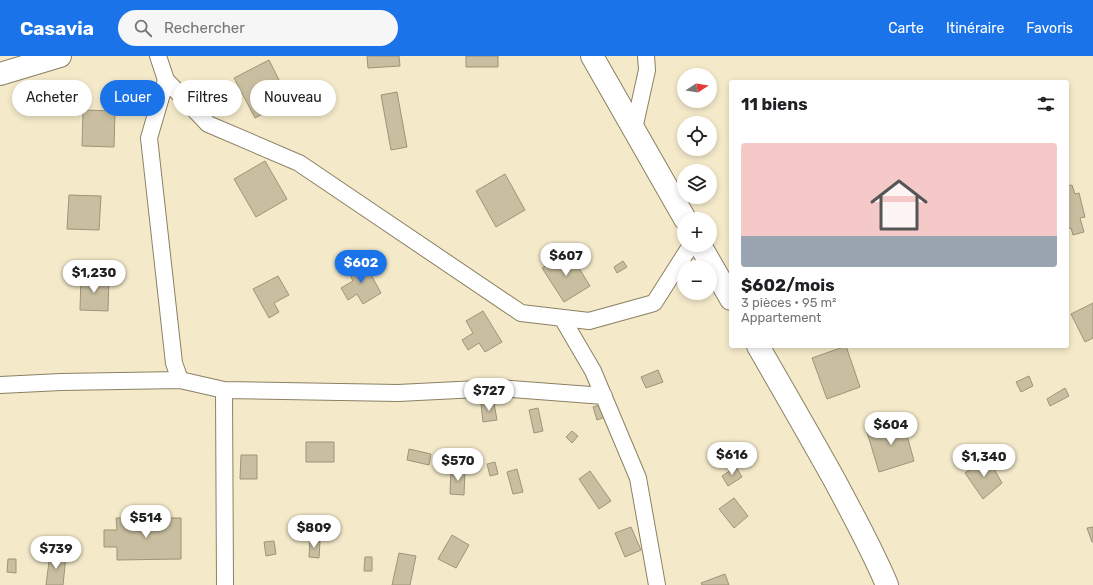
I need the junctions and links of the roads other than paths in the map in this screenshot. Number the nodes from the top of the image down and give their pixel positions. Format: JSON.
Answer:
{"nodes":[{"id":1,"x":60,"y":56,"type":"edge"},
{"id":2,"x":158,"y":56,"type":"edge"},
{"id":3,"x":592,"y":56,"type":"edge"},
{"id":4,"x":646,"y":56,"type":"edge"},
{"id":5,"x":19,"y":62,"type":"edge"},
{"id":6,"x":0,"y":74,"type":"edge"},
{"id":7,"x":166,"y":80,"type":"junction"},
{"id":8,"x":634,"y":129,"type":"junction"},
{"id":9,"x":681,"y":212,"type":"edge"},
{"id":10,"x":687,"y":252,"type":"edge"},
{"id":11,"x":704,"y":252,"type":"edge"},
{"id":12,"x":729,"y":296,"type":"edge"},
{"id":13,"x":562,"y":318,"type":"junction"},
{"id":14,"x":759,"y":348,"type":"edge"},
{"id":15,"x":180,"y":380,"type":"junction"},
{"id":16,"x":0,"y":386,"type":"edge"},
{"id":17,"x":224,"y":390,"type":"junction"},
{"id":18,"x":604,"y":396,"type":"junction"},
{"id":19,"x":225,"y":585,"type":"edge"},
{"id":20,"x":657,"y":585,"type":"edge"},
{"id":21,"x":886,"y":585,"type":"edge"}],
"edges":[{"from":1,"to":5,"type":"main road"},
{"from":2,"to":7,"type":"street"},
{"from":3,"to":8,"type":"main road"},
{"from":4,"to":8,"type":"street"},
{"from":5,"to":6,"type":"main road"},
{"from":7,"to":13,"type":"street"},
{"from":7,"to":15,"type":"street"},
{"from":8,"to":9,"type":"main road"},
{"from":10,"to":13,"type":"street"},
{"from":11,"to":12,"type":"main road"},
{"from":13,"to":18,"type":"street"},
{"from":14,"to":21,"type":"main road"},
{"from":15,"to":16,"type":"street"},
{"from":15,"to":17,"type":"street"},
{"from":17,"to":18,"type":"street"},
{"from":17,"to":19,"type":"street"},
{"from":18,"to":20,"type":"street"}]}
